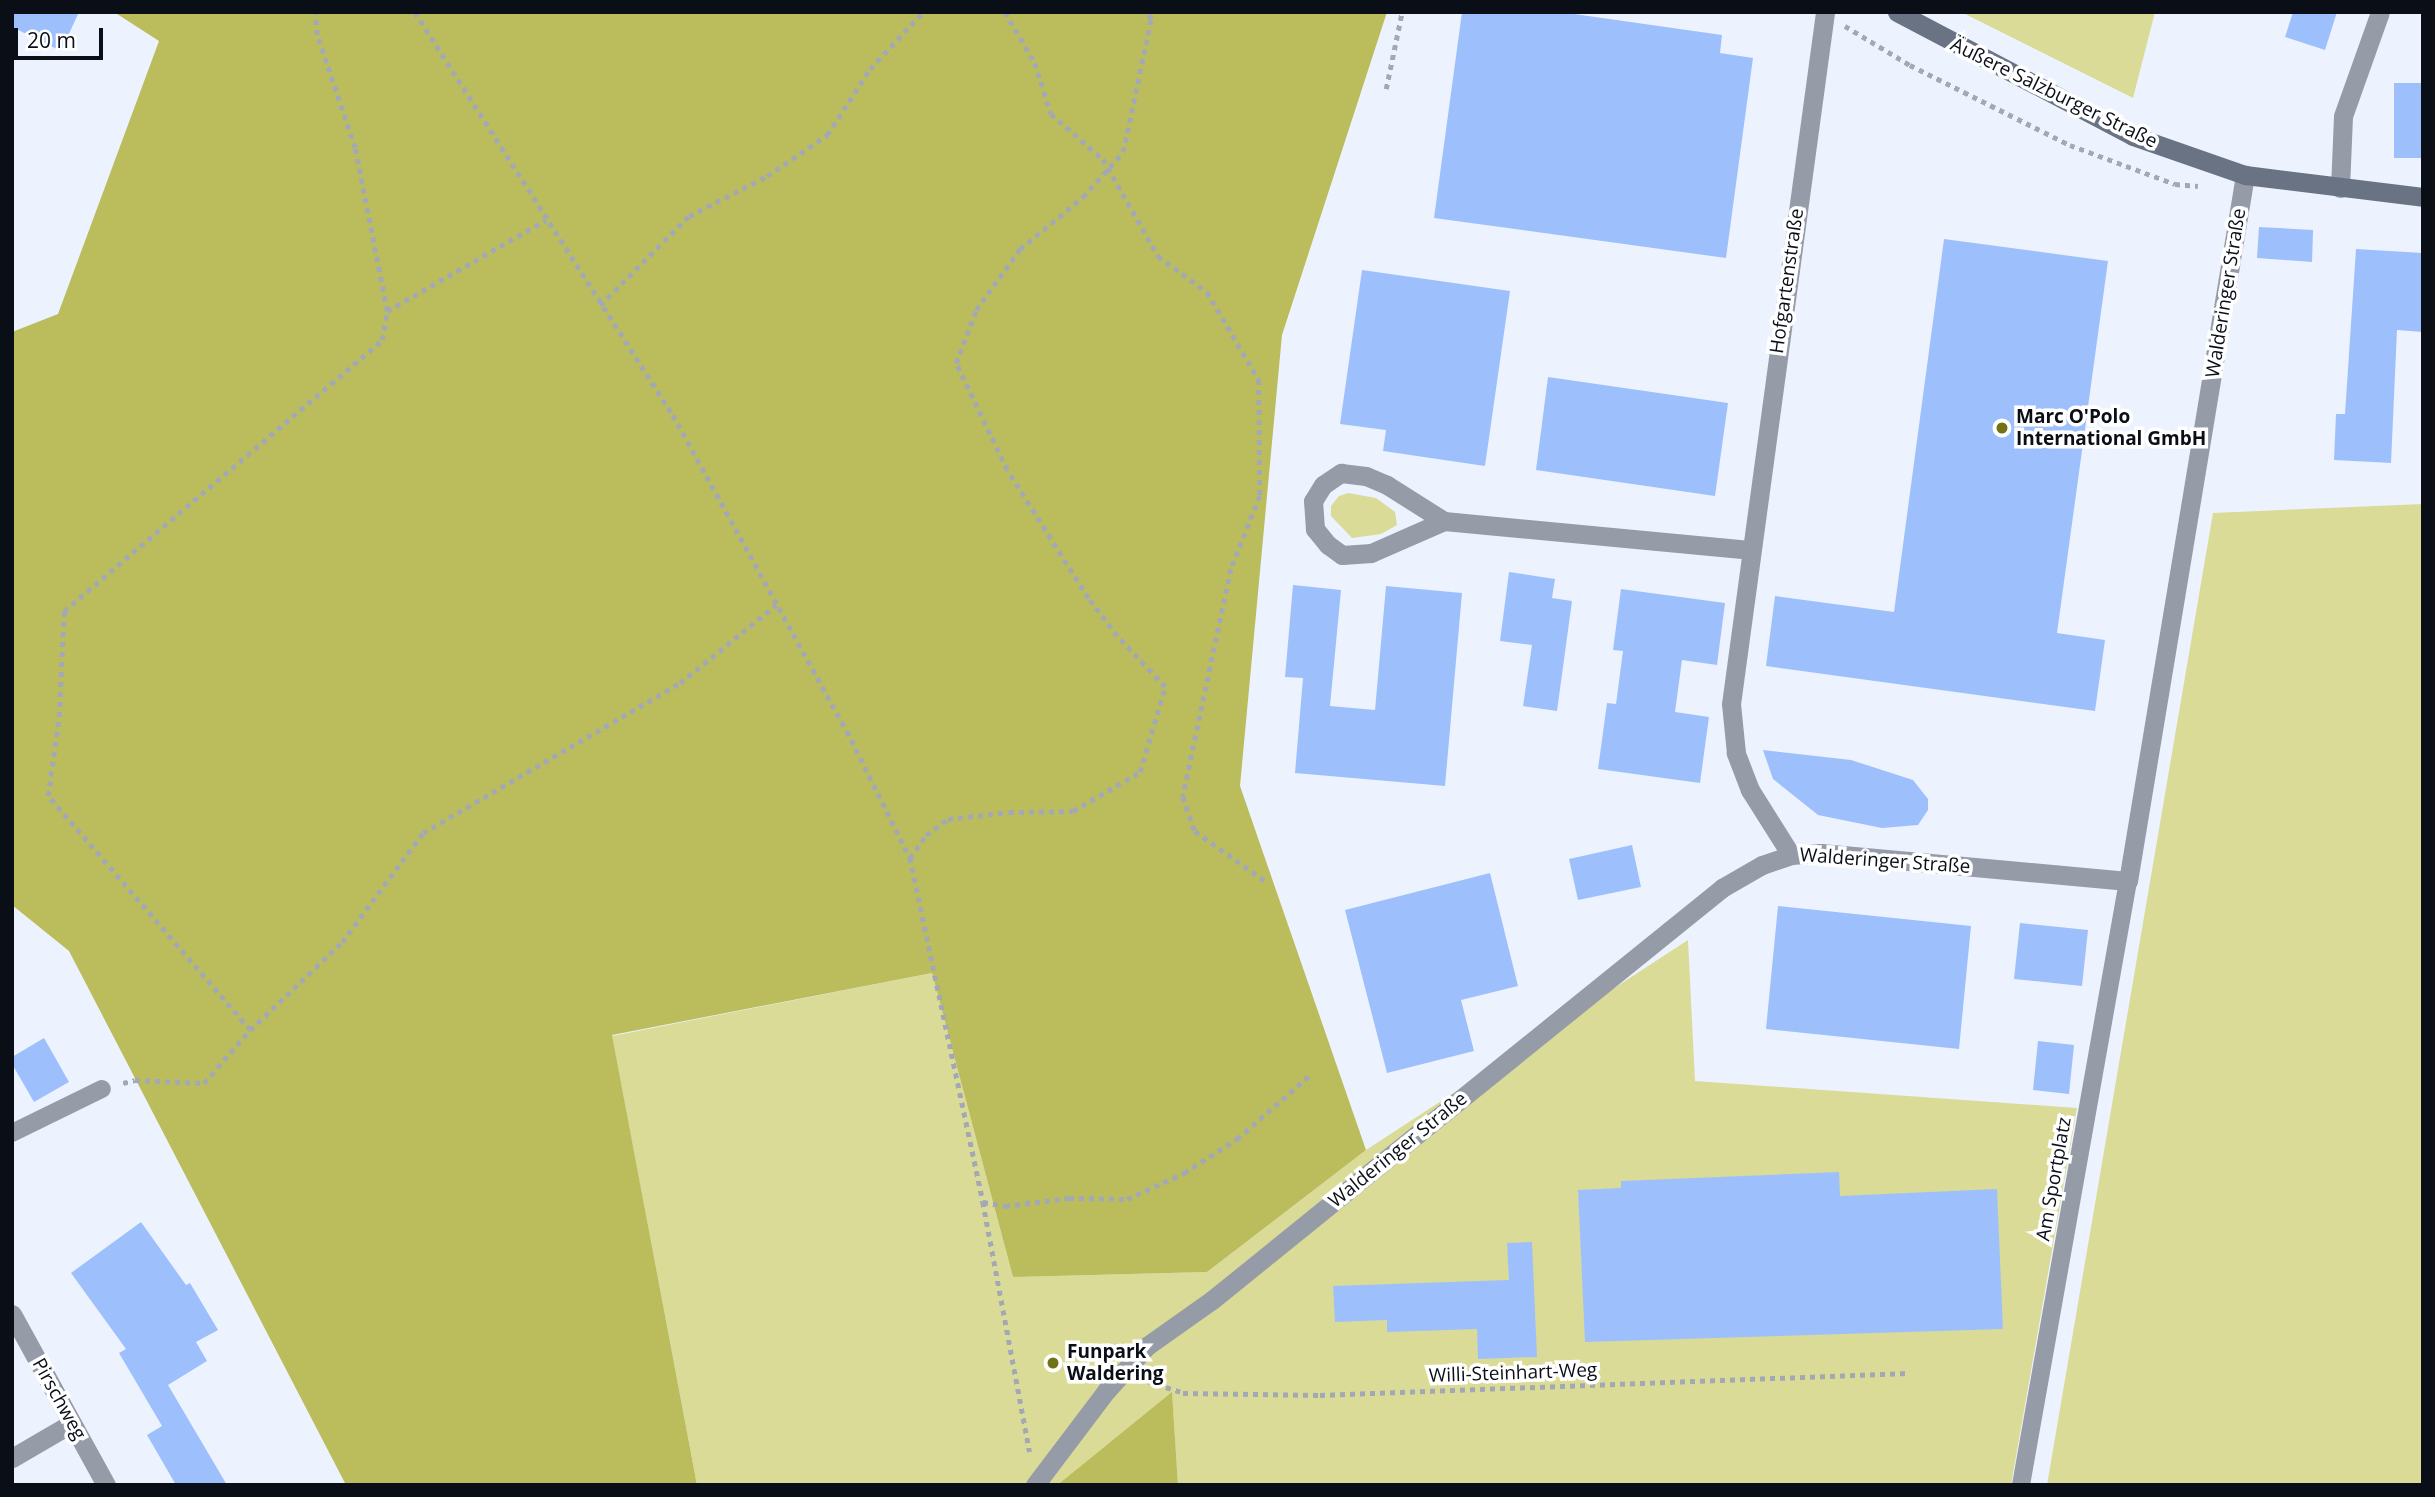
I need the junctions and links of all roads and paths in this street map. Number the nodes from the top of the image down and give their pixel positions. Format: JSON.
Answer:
{"nodes":[{"id":1,"x":315,"y":12,"type":"edge"},
{"id":2,"x":415,"y":12,"type":"edge"},
{"id":3,"x":923,"y":12,"type":"edge"},
{"id":4,"x":1005,"y":12,"type":"edge"},
{"id":5,"x":1147,"y":12,"type":"edge"},
{"id":6,"x":1402,"y":12,"type":"edge"},
{"id":7,"x":1897,"y":12,"type":"edge"},
{"id":8,"x":2380,"y":12,"type":"edge"},
{"id":9,"x":1825,"y":13,"type":"edge"},
{"id":10,"x":1386,"y":89,"type":"dead end"},
{"id":11,"x":1108,"y":168,"type":"junction"},
{"id":12,"x":2245,"y":175,"type":"junction"},
{"id":13,"x":2202,"y":186,"type":"dead end"},
{"id":14,"x":2340,"y":188,"type":"junction"},
{"id":15,"x":2423,"y":197,"type":"edge"},
{"id":16,"x":546,"y":220,"type":"junction"},
{"id":17,"x":600,"y":305,"type":"junction"},
{"id":18,"x":387,"y":311,"type":"junction"},
{"id":19,"x":1444,"y":521,"type":"junction"},
{"id":20,"x":1750,"y":550,"type":"junction"},
{"id":21,"x":776,"y":604,"type":"junction"},
{"id":22,"x":1791,"y":855,"type":"junction"},
{"id":23,"x":910,"y":858,"type":"junction"},
{"id":24,"x":2128,"y":881,"type":"junction"},
{"id":25,"x":1268,"y":883,"type":"dead end"},
{"id":26,"x":250,"y":1030,"type":"junction"},
{"id":27,"x":1311,"y":1074,"type":"dead end"},
{"id":28,"x":102,"y":1089,"type":"joint"},
{"id":29,"x":12,"y":1133,"type":"edge"},
{"id":30,"x":983,"y":1202,"type":"junction"},
{"id":31,"x":12,"y":1314,"type":"edge"},
{"id":32,"x":1123,"y":1372,"type":"junction"},
{"id":33,"x":1908,"y":1373,"type":"dead end"},
{"id":34,"x":72,"y":1423,"type":"junction"},
{"id":35,"x":12,"y":1458,"type":"edge"},
{"id":36,"x":1035,"y":1484,"type":"edge"},
{"id":37,"x":106,"y":1485,"type":"edge"},
{"id":38,"x":2021,"y":1485,"type":"edge"}],
"edges":[{"from":1,"to":18,"type":"path"},
{"from":2,"to":16,"type":"path"},
{"from":3,"to":17,"type":"path"},
{"from":4,"to":11,"type":"path"},
{"from":5,"to":11,"type":"path"},
{"from":6,"to":10,"type":"path"},
{"from":7,"to":12,"type":"main road","name":"Äußere Salzburger Straße"},
{"from":8,"to":14,"type":"street"},
{"from":9,"to":13,"type":"path"},
{"from":9,"to":20,"type":"street","name":"Hofgartenstraße"},
{"from":11,"to":23,"type":"path"},
{"from":11,"to":25,"type":"path"},
{"from":12,"to":14,"type":"main road","name":"Äußere Salzburger Straße"},
{"from":12,"to":24,"type":"street","name":"Walderinger Straße"},
{"from":14,"to":15,"type":"main road","name":"Äußere Salzburger Straße"},
{"from":16,"to":17,"type":"path"},
{"from":16,"to":18,"type":"path"},
{"from":17,"to":21,"type":"path"},
{"from":18,"to":26,"type":"path"},
{"from":19,"to":19,"type":"street"},
{"from":19,"to":20,"type":"street"},
{"from":20,"to":22,"type":"street","name":"Hofgartenstraße"},
{"from":21,"to":23,"type":"path"},
{"from":21,"to":26,"type":"path"},
{"from":22,"to":24,"type":"street","name":"Walderinger Straße"},
{"from":22,"to":32,"type":"street","name":"Walderinger Straße"},
{"from":23,"to":30,"type":"path"},
{"from":24,"to":38,"type":"lane","name":"Am Sportplatz"},
{"from":26,"to":28,"type":"path"},
{"from":27,"to":30,"type":"path"},
{"from":28,"to":29,"type":"lane"},
{"from":30,"to":36,"type":"path"},
{"from":31,"to":34,"type":"street","name":"Pirschweg"},
{"from":32,"to":33,"type":"path","name":"Willi-Steinhart-Weg"},
{"from":32,"to":36,"type":"street","name":"Walderinger Straße"},
{"from":34,"to":35,"type":"street"},
{"from":34,"to":37,"type":"street","name":"Pirschweg"}]}
